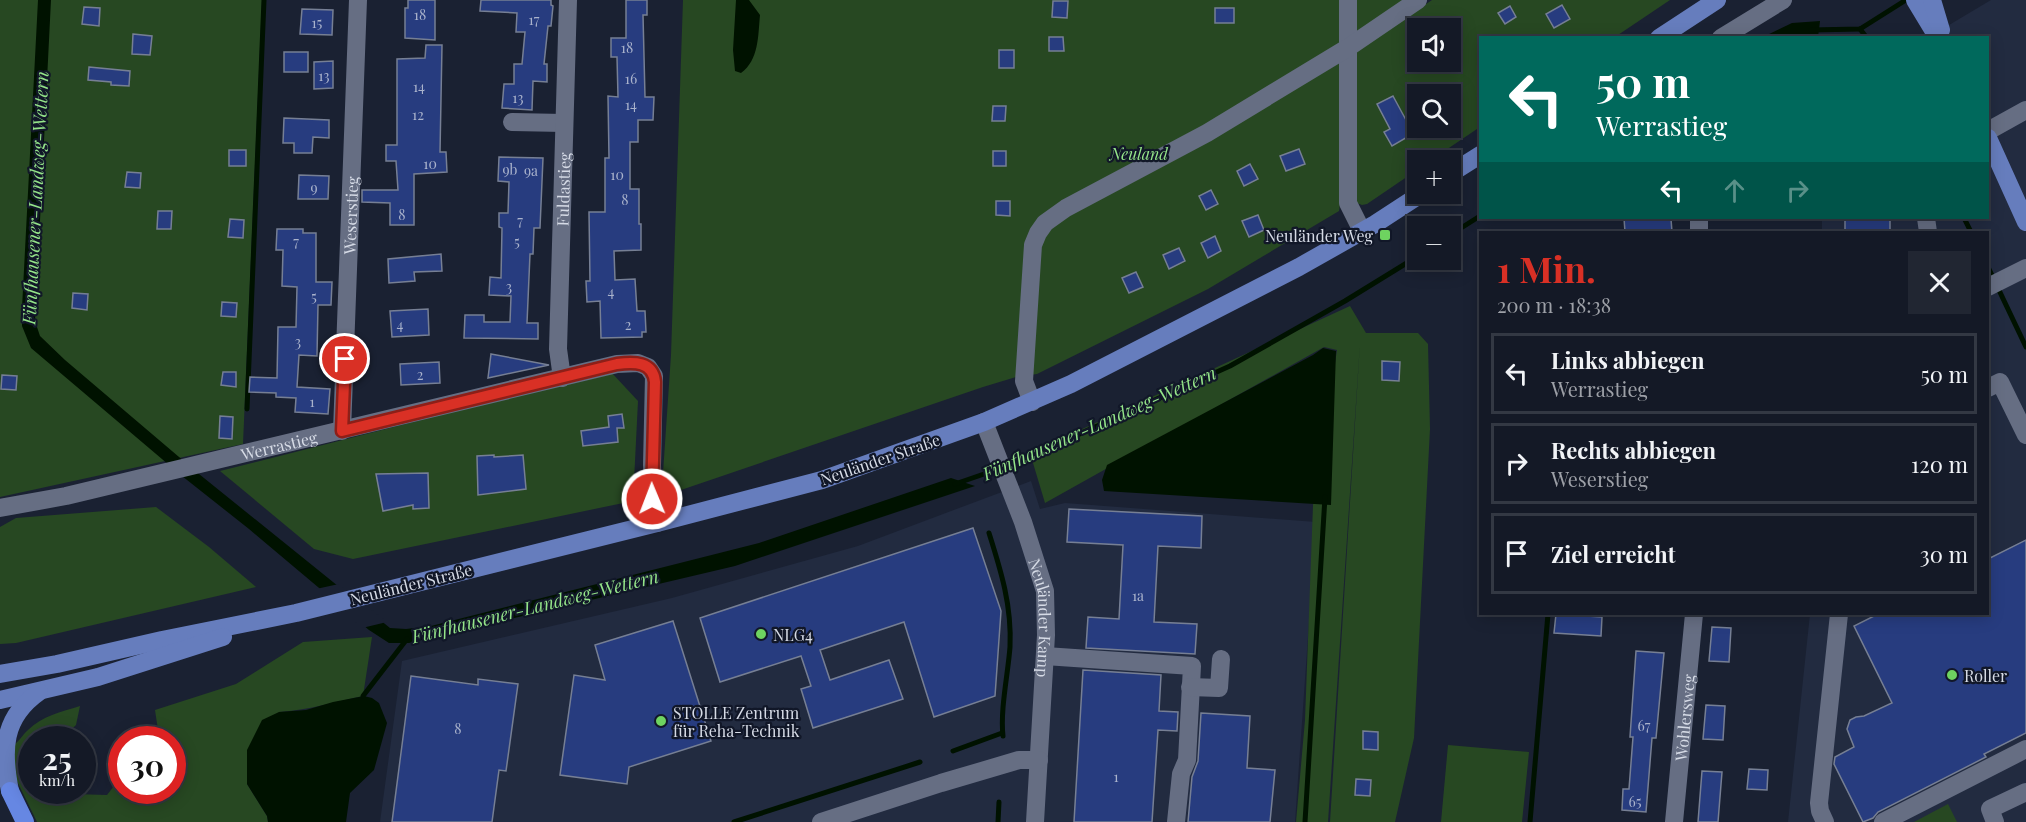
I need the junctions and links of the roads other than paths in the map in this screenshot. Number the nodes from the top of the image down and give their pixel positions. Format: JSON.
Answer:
{"nodes":[{"id":1,"x":358,"y":0,"type":"edge"},
{"id":2,"x":568,"y":0,"type":"edge"},
{"id":3,"x":1348,"y":0,"type":"edge"},
{"id":4,"x":1418,"y":0,"type":"edge"},
{"id":5,"x":1717,"y":0,"type":"edge"},
{"id":6,"x":1783,"y":0,"type":"edge"},
{"id":7,"x":1922,"y":2,"type":"edge"},
{"id":8,"x":1662,"y":36,"type":"edge"},
{"id":9,"x":1724,"y":36,"type":"edge"},
{"id":10,"x":1937,"y":36,"type":"edge"},
{"id":11,"x":1942,"y":36,"type":"edge"},
{"id":12,"x":1349,"y":47,"type":"junction"},
{"id":13,"x":2026,"y":110,"type":"edge"},
{"id":14,"x":512,"y":122,"type":"dead end"},
{"id":15,"x":564,"y":123,"type":"junction"},
{"id":16,"x":1989,"y":130,"type":"edge"},
{"id":17,"x":1989,"y":140,"type":"edge"},
{"id":18,"x":1479,"y":155,"type":"edge"},
{"id":19,"x":1461,"y":167,"type":"edge"},
{"id":20,"x":1407,"y":203,"type":"edge"},
{"id":21,"x":2026,"y":222,"type":"edge"},
{"id":22,"x":1362,"y":231,"type":"junction"},
{"id":23,"x":2024,"y":269,"type":"edge"},
{"id":24,"x":1989,"y":286,"type":"edge"},
{"id":25,"x":562,"y":378,"type":"junction"},
{"id":26,"x":1989,"y":388,"type":"edge"},
{"id":27,"x":1032,"y":402,"type":"junction"},
{"id":28,"x":984,"y":422,"type":"junction"},
{"id":29,"x":342,"y":431,"type":"junction"},
{"id":30,"x":2026,"y":435,"type":"edge"},
{"id":31,"x":0,"y":508,"type":"edge"},
{"id":32,"x":657,"y":523,"type":"junction"},
{"id":33,"x":296,"y":613,"type":"junction"},
{"id":34,"x":1694,"y":615,"type":"edge"},
{"id":35,"x":1839,"y":615,"type":"edge"},
{"id":36,"x":1045,"y":656,"type":"junction"},
{"id":37,"x":1221,"y":659,"type":"dead end"},
{"id":38,"x":0,"y":674,"type":"edge"},
{"id":39,"x":1190,"y":687,"type":"junction"},
{"id":40,"x":39,"y":692,"type":"junction"},
{"id":41,"x":0,"y":700,"type":"edge"},
{"id":42,"x":2026,"y":749,"type":"edge"},
{"id":43,"x":1039,"y":760,"type":"junction"},
{"id":44,"x":0,"y":775,"type":"edge"},
{"id":45,"x":10,"y":791,"type":"junction"},
{"id":46,"x":2026,"y":792,"type":"edge"},
{"id":47,"x":25,"y":822,"type":"edge"},
{"id":48,"x":821,"y":822,"type":"edge"},
{"id":49,"x":1035,"y":822,"type":"edge"},
{"id":50,"x":1176,"y":822,"type":"edge"},
{"id":51,"x":1674,"y":822,"type":"edge"},
{"id":52,"x":1825,"y":822,"type":"edge"},
{"id":53,"x":1884,"y":822,"type":"edge"},
{"id":54,"x":1995,"y":822,"type":"edge"}],
"edges":[{"from":1,"to":29,"type":"street","name":"Weserstieg"},
{"from":2,"to":15,"type":"street","name":"Fuldastieg"},
{"from":3,"to":12,"type":"street"},
{"from":4,"to":12,"type":"street"},
{"from":5,"to":8,"type":"main road"},
{"from":6,"to":9,"type":"street"},
{"from":7,"to":10,"type":"main road"},
{"from":7,"to":11,"type":"main road"},
{"from":12,"to":22,"type":"street"},
{"from":12,"to":27,"type":"street"},
{"from":13,"to":16,"type":"street"},
{"from":14,"to":15,"type":"street"},
{"from":15,"to":25,"type":"street","name":"Fuldastieg"},
{"from":17,"to":21,"type":"main road"},
{"from":18,"to":19,"type":"main road"},
{"from":20,"to":22,"type":"main road","name":"Neuländer Straße"},
{"from":22,"to":27,"type":"main road","name":"Neuländer Straße"},
{"from":23,"to":24,"type":"street"},
{"from":25,"to":29,"type":"street","name":"Werrastieg"},
{"from":25,"to":32,"type":"street","name":"Werrastieg"},
{"from":26,"to":30,"type":"street"},
{"from":27,"to":28,"type":"main road","name":"Neuländer Straße"},
{"from":28,"to":32,"type":"main road","name":"Neuländer Straße"},
{"from":28,"to":36,"type":"street","name":"Neuländer Kamp"},
{"from":29,"to":31,"type":"street","name":"Werrastieg"},
{"from":32,"to":33,"type":"main road","name":"Neuländer Straße"},
{"from":33,"to":38,"type":"main road","name":"Neuländer Straße"},
{"from":33,"to":40,"type":"main road","name":"Neuländer Straße"},
{"from":34,"to":51,"type":"street","name":"Wohlersweg"},
{"from":35,"to":52,"type":"street"},
{"from":36,"to":39,"type":"street"},
{"from":36,"to":43,"type":"street","name":"Neuländer Kamp"},
{"from":37,"to":39,"type":"street"},
{"from":39,"to":50,"type":"street"},
{"from":40,"to":41,"type":"main road","name":"Neuländer Straße"},
{"from":40,"to":45,"type":"main road"},
{"from":42,"to":53,"type":"street"},
{"from":43,"to":48,"type":"street"},
{"from":43,"to":49,"type":"street","name":"Neuländer Kamp"},
{"from":44,"to":45,"type":"main road"},
{"from":45,"to":47,"type":"highway"},
{"from":46,"to":54,"type":"street"}]}
